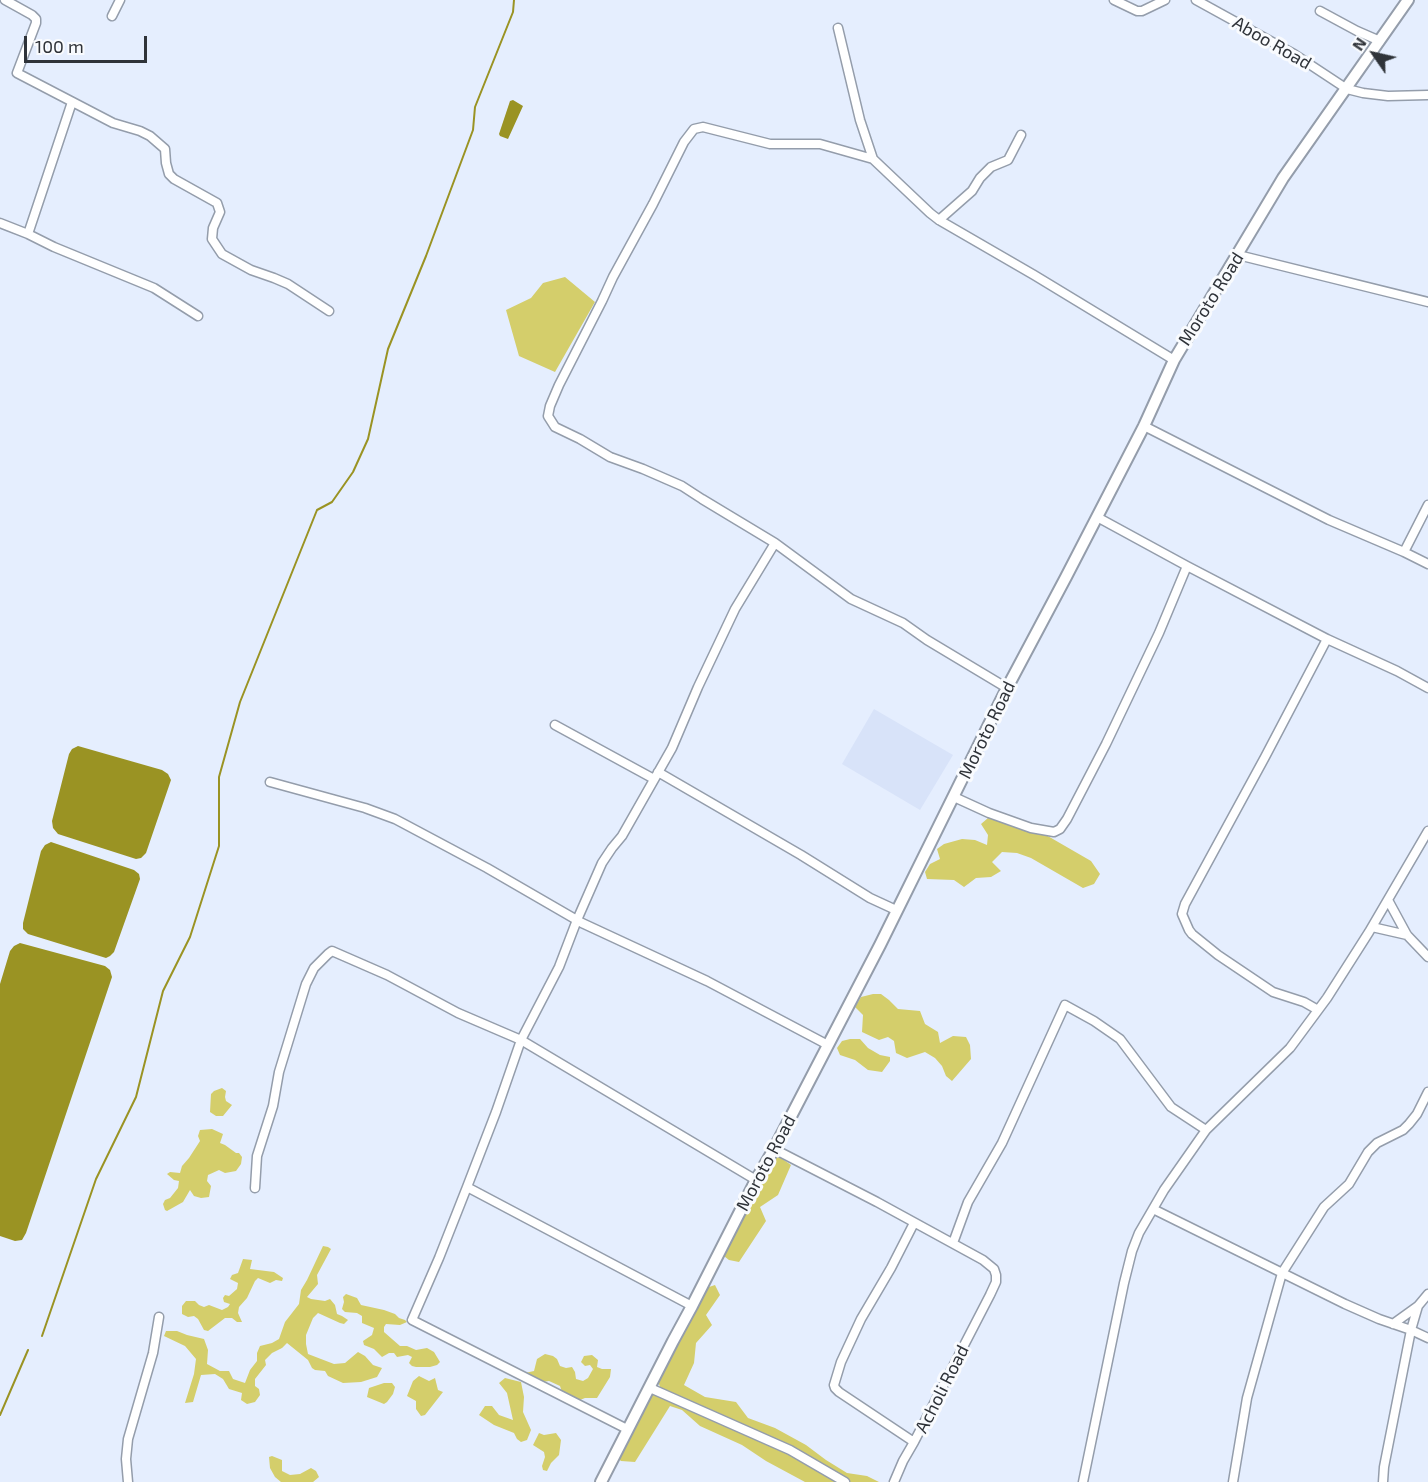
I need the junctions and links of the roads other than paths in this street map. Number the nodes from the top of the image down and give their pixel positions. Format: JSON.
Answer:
{"nodes":[{"id":1,"x":4,"y":0,"type":"edge"},
{"id":2,"x":120,"y":0,"type":"edge"},
{"id":3,"x":1114,"y":0,"type":"edge"},
{"id":4,"x":1165,"y":0,"type":"edge"},
{"id":5,"x":1196,"y":0,"type":"edge"},
{"id":6,"x":1408,"y":0,"type":"edge"},
{"id":7,"x":1320,"y":11,"type":"dead end"},
{"id":8,"x":112,"y":16,"type":"dead end"},
{"id":9,"x":838,"y":28,"type":"dead end"},
{"id":10,"x":1380,"y":41,"type":"junction"},
{"id":11,"x":1347,"y":89,"type":"junction"},
{"id":12,"x":1428,"y":96,"type":"edge"},
{"id":13,"x":72,"y":102,"type":"junction"},
{"id":14,"x":1021,"y":135,"type":"dead end"},
{"id":15,"x":873,"y":159,"type":"junction"},
{"id":16,"x":939,"y":220,"type":"junction"},
{"id":17,"x":0,"y":222,"type":"edge"},
{"id":18,"x":28,"y":234,"type":"junction"},
{"id":19,"x":1238,"y":255,"type":"junction"},
{"id":20,"x":1428,"y":302,"type":"edge"},
{"id":21,"x":329,"y":311,"type":"dead end"},
{"id":22,"x":198,"y":316,"type":"dead end"},
{"id":23,"x":1174,"y":360,"type":"junction"},
{"id":24,"x":1144,"y":426,"type":"junction"},
{"id":25,"x":1428,"y":505,"type":"edge"},
{"id":26,"x":1097,"y":517,"type":"junction"},
{"id":27,"x":775,"y":543,"type":"junction"},
{"id":28,"x":1404,"y":552,"type":"junction"},
{"id":29,"x":1428,"y":564,"type":"edge"},
{"id":30,"x":1187,"y":566,"type":"junction"},
{"id":31,"x":1327,"y":639,"type":"junction"},
{"id":32,"x":1007,"y":688,"type":"junction"},
{"id":33,"x":1428,"y":688,"type":"edge"},
{"id":34,"x":555,"y":725,"type":"dead end"},
{"id":35,"x":656,"y":776,"type":"junction"},
{"id":36,"x":270,"y":782,"type":"dead end"},
{"id":37,"x":954,"y":797,"type":"junction"},
{"id":38,"x":1428,"y":831,"type":"edge"},
{"id":39,"x":1388,"y":900,"type":"junction"},
{"id":40,"x":896,"y":910,"type":"junction"},
{"id":41,"x":577,"y":920,"type":"junction"},
{"id":42,"x":1372,"y":927,"type":"junction"},
{"id":43,"x":1407,"y":935,"type":"junction"},
{"id":44,"x":1428,"y":957,"type":"edge"},
{"id":45,"x":1318,"y":1010,"type":"junction"},
{"id":46,"x":521,"y":1040,"type":"junction"},
{"id":47,"x":828,"y":1045,"type":"junction"},
{"id":48,"x":1428,"y":1092,"type":"edge"},
{"id":49,"x":1206,"y":1131,"type":"junction"},
{"id":50,"x":774,"y":1149,"type":"junction"},
{"id":51,"x":756,"y":1180,"type":"junction"},
{"id":52,"x":467,"y":1187,"type":"junction"},
{"id":53,"x":255,"y":1188,"type":"dead end"},
{"id":54,"x":1153,"y":1209,"type":"junction"},
{"id":55,"x":914,"y":1223,"type":"junction"},
{"id":56,"x":952,"y":1244,"type":"junction"},
{"id":57,"x":1282,"y":1273,"type":"junction"},
{"id":58,"x":1428,"y":1294,"type":"edge"},
{"id":59,"x":692,"y":1306,"type":"junction"},
{"id":60,"x":1418,"y":1306,"type":"junction"},
{"id":61,"x":159,"y":1317,"type":"dead end"},
{"id":62,"x":1393,"y":1324,"type":"junction"},
{"id":63,"x":1411,"y":1330,"type":"junction"},
{"id":64,"x":1428,"y":1338,"type":"edge"},
{"id":65,"x":650,"y":1388,"type":"junction"},
{"id":66,"x":627,"y":1429,"type":"junction"},
{"id":67,"x":914,"y":1443,"type":"junction"},
{"id":68,"x":128,"y":1482,"type":"edge"},
{"id":69,"x":601,"y":1482,"type":"edge"},
{"id":70,"x":845,"y":1482,"type":"edge"},
{"id":71,"x":894,"y":1482,"type":"edge"},
{"id":72,"x":1083,"y":1482,"type":"edge"},
{"id":73,"x":1233,"y":1482,"type":"edge"},
{"id":74,"x":1383,"y":1482,"type":"edge"}],
"edges":[{"from":1,"to":13,"type":"street"},
{"from":2,"to":8,"type":"street"},
{"from":3,"to":4,"type":"street"},
{"from":5,"to":11,"type":"street","name":"Aboo Road"},
{"from":6,"to":10,"type":"main road","name":"Moroto Road"},
{"from":7,"to":10,"type":"street"},
{"from":9,"to":15,"type":"street"},
{"from":10,"to":11,"type":"main road","name":"Moroto Road"},
{"from":11,"to":12,"type":"street"},
{"from":11,"to":19,"type":"main road","name":"Moroto Road"},
{"from":13,"to":18,"type":"street"},
{"from":13,"to":21,"type":"street"},
{"from":14,"to":16,"type":"street"},
{"from":15,"to":16,"type":"street"},
{"from":15,"to":27,"type":"street"},
{"from":16,"to":23,"type":"street"},
{"from":17,"to":18,"type":"street"},
{"from":18,"to":22,"type":"street"},
{"from":19,"to":20,"type":"street"},
{"from":19,"to":23,"type":"main road","name":"Moroto Road"},
{"from":23,"to":24,"type":"main road","name":"Moroto Road"},
{"from":24,"to":26,"type":"main road","name":"Moroto Road"},
{"from":24,"to":28,"type":"street"},
{"from":25,"to":28,"type":"street"},
{"from":26,"to":30,"type":"street"},
{"from":26,"to":32,"type":"main road","name":"Moroto Road"},
{"from":27,"to":32,"type":"street"},
{"from":27,"to":35,"type":"street"},
{"from":28,"to":29,"type":"street"},
{"from":30,"to":31,"type":"street"},
{"from":30,"to":37,"type":"street"},
{"from":31,"to":33,"type":"street"},
{"from":31,"to":45,"type":"street"},
{"from":32,"to":37,"type":"main road","name":"Moroto Road"},
{"from":34,"to":35,"type":"street"},
{"from":35,"to":40,"type":"street"},
{"from":35,"to":41,"type":"street"},
{"from":36,"to":41,"type":"street"},
{"from":37,"to":40,"type":"main road","name":"Moroto Road"},
{"from":38,"to":39,"type":"street"},
{"from":39,"to":42,"type":"street"},
{"from":39,"to":43,"type":"street"},
{"from":40,"to":47,"type":"main road","name":"Moroto Road"},
{"from":41,"to":46,"type":"street"},
{"from":41,"to":47,"type":"street"},
{"from":42,"to":43,"type":"street"},
{"from":42,"to":45,"type":"street"},
{"from":43,"to":44,"type":"street"},
{"from":45,"to":49,"type":"street"},
{"from":46,"to":51,"type":"street"},
{"from":46,"to":52,"type":"street"},
{"from":46,"to":53,"type":"street"},
{"from":47,"to":50,"type":"main road","name":"Moroto Road"},
{"from":48,"to":57,"type":"street"},
{"from":49,"to":54,"type":"street"},
{"from":49,"to":56,"type":"street"},
{"from":50,"to":51,"type":"main road","name":"Moroto Road"},
{"from":50,"to":55,"type":"street"},
{"from":51,"to":59,"type":"main road","name":"Moroto Road"},
{"from":52,"to":59,"type":"street"},
{"from":52,"to":66,"type":"street"},
{"from":54,"to":57,"type":"street"},
{"from":54,"to":72,"type":"street"},
{"from":55,"to":56,"type":"street"},
{"from":55,"to":67,"type":"street"},
{"from":56,"to":67,"type":"street","name":"Acholi Road"},
{"from":57,"to":62,"type":"street"},
{"from":57,"to":73,"type":"street"},
{"from":58,"to":60,"type":"street"},
{"from":59,"to":65,"type":"main road","name":"Moroto Road"},
{"from":60,"to":62,"type":"street"},
{"from":60,"to":63,"type":"street"},
{"from":61,"to":68,"type":"street"},
{"from":62,"to":63,"type":"street"},
{"from":63,"to":64,"type":"street"},
{"from":63,"to":74,"type":"street"},
{"from":65,"to":66,"type":"main road","name":"Moroto Road"},
{"from":65,"to":70,"type":"street"},
{"from":66,"to":69,"type":"main road","name":"Moroto Road"},
{"from":67,"to":71,"type":"street","name":"Acholi Road"}]}
